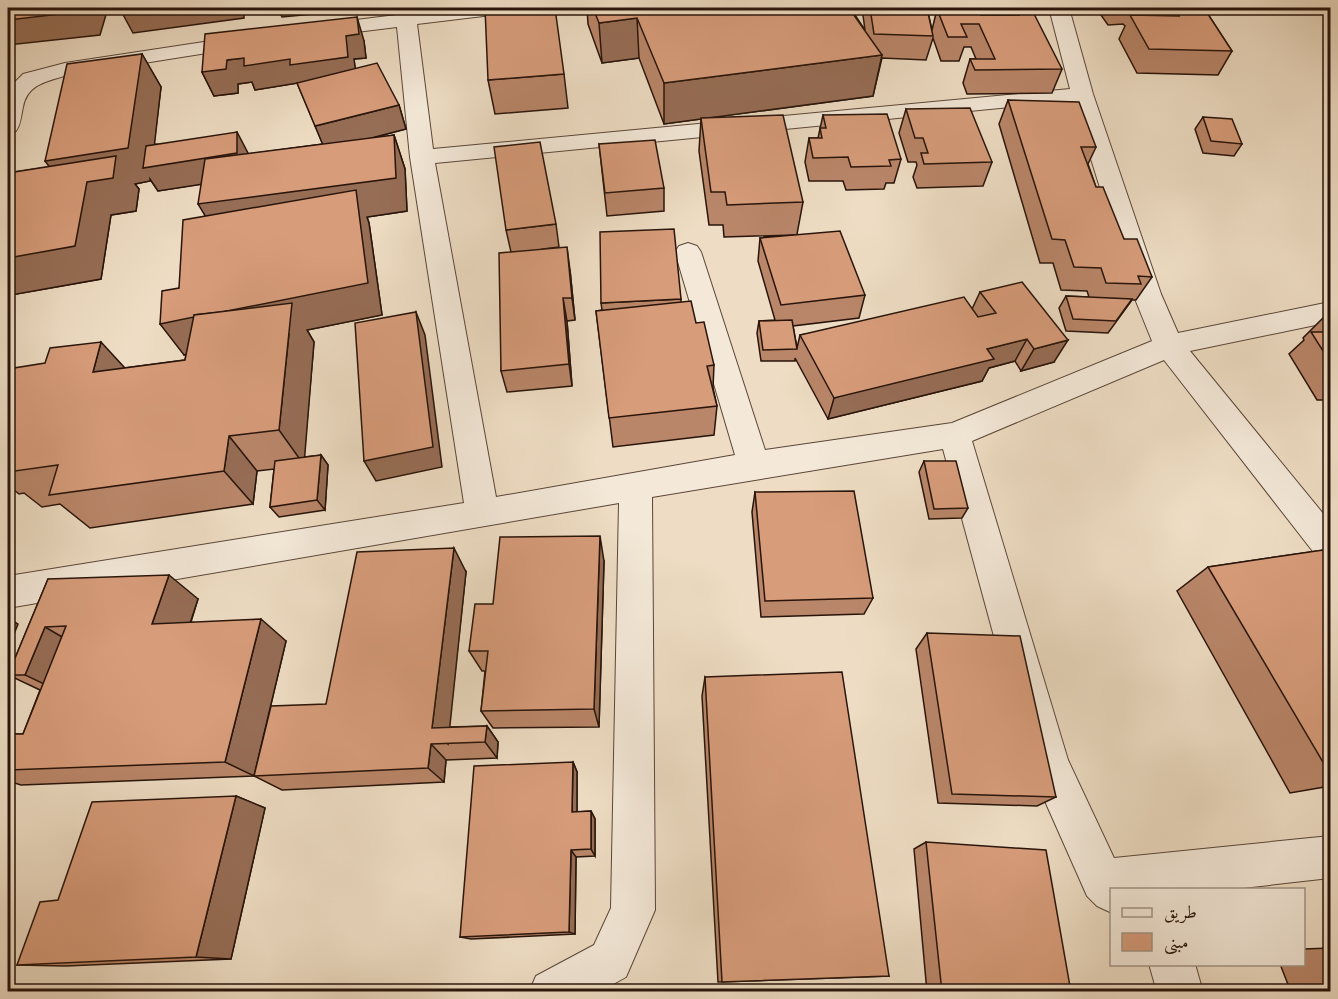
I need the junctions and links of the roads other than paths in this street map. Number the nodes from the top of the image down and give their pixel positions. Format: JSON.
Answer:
{"nodes":[{"id":1,"x":500,"y":8,"type":"edge"},
{"id":2,"x":1059,"y":8,"type":"edge"},
{"id":3,"x":406,"y":12,"type":"edge"},
{"id":4,"x":300,"y":33,"type":"edge"},
{"id":5,"x":265,"y":39,"type":"edge"},
{"id":6,"x":1082,"y":94,"type":"junction"},
{"id":7,"x":8,"y":126,"type":"edge"},
{"id":8,"x":422,"y":156,"type":"junction"},
{"id":9,"x":688,"y":252,"type":"dead end"},
{"id":10,"x":1330,"y":312,"type":"edge"},
{"id":11,"x":1169,"y":346,"type":"junction"},
{"id":12,"x":955,"y":435,"type":"junction"},
{"id":13,"x":754,"y":465,"type":"junction"},
{"id":14,"x":636,"y":487,"type":"junction"},
{"id":15,"x":482,"y":514,"type":"junction"},
{"id":16,"x":1330,"y":547,"type":"edge"},
{"id":17,"x":8,"y":592,"type":"edge"},
{"id":18,"x":1330,"y":857,"type":"edge"},
{"id":19,"x":1107,"y":886,"type":"edge"},
{"id":20,"x":1173,"y":966,"type":"edge"},
{"id":21,"x":552,"y":992,"type":"edge"},
{"id":22,"x":1180,"y":992,"type":"edge"}],
"edges":[{"from":1,"to":3,"type":"street"},
{"from":2,"to":6,"type":"street"},
{"from":3,"to":4,"type":"street"},
{"from":3,"to":8,"type":"street"},
{"from":5,"to":7,"type":"street"},
{"from":6,"to":8,"type":"street"},
{"from":6,"to":11,"type":"street"},
{"from":8,"to":15,"type":"street"},
{"from":9,"to":13,"type":"street"},
{"from":10,"to":11,"type":"street"},
{"from":11,"to":12,"type":"street"},
{"from":11,"to":16,"type":"street"},
{"from":12,"to":13,"type":"street"},
{"from":12,"to":19,"type":"street"},
{"from":13,"to":14,"type":"street"},
{"from":14,"to":15,"type":"street"},
{"from":14,"to":21,"type":"street"},
{"from":15,"to":17,"type":"street"},
{"from":18,"to":19,"type":"street"},
{"from":20,"to":22,"type":"street"}]}
